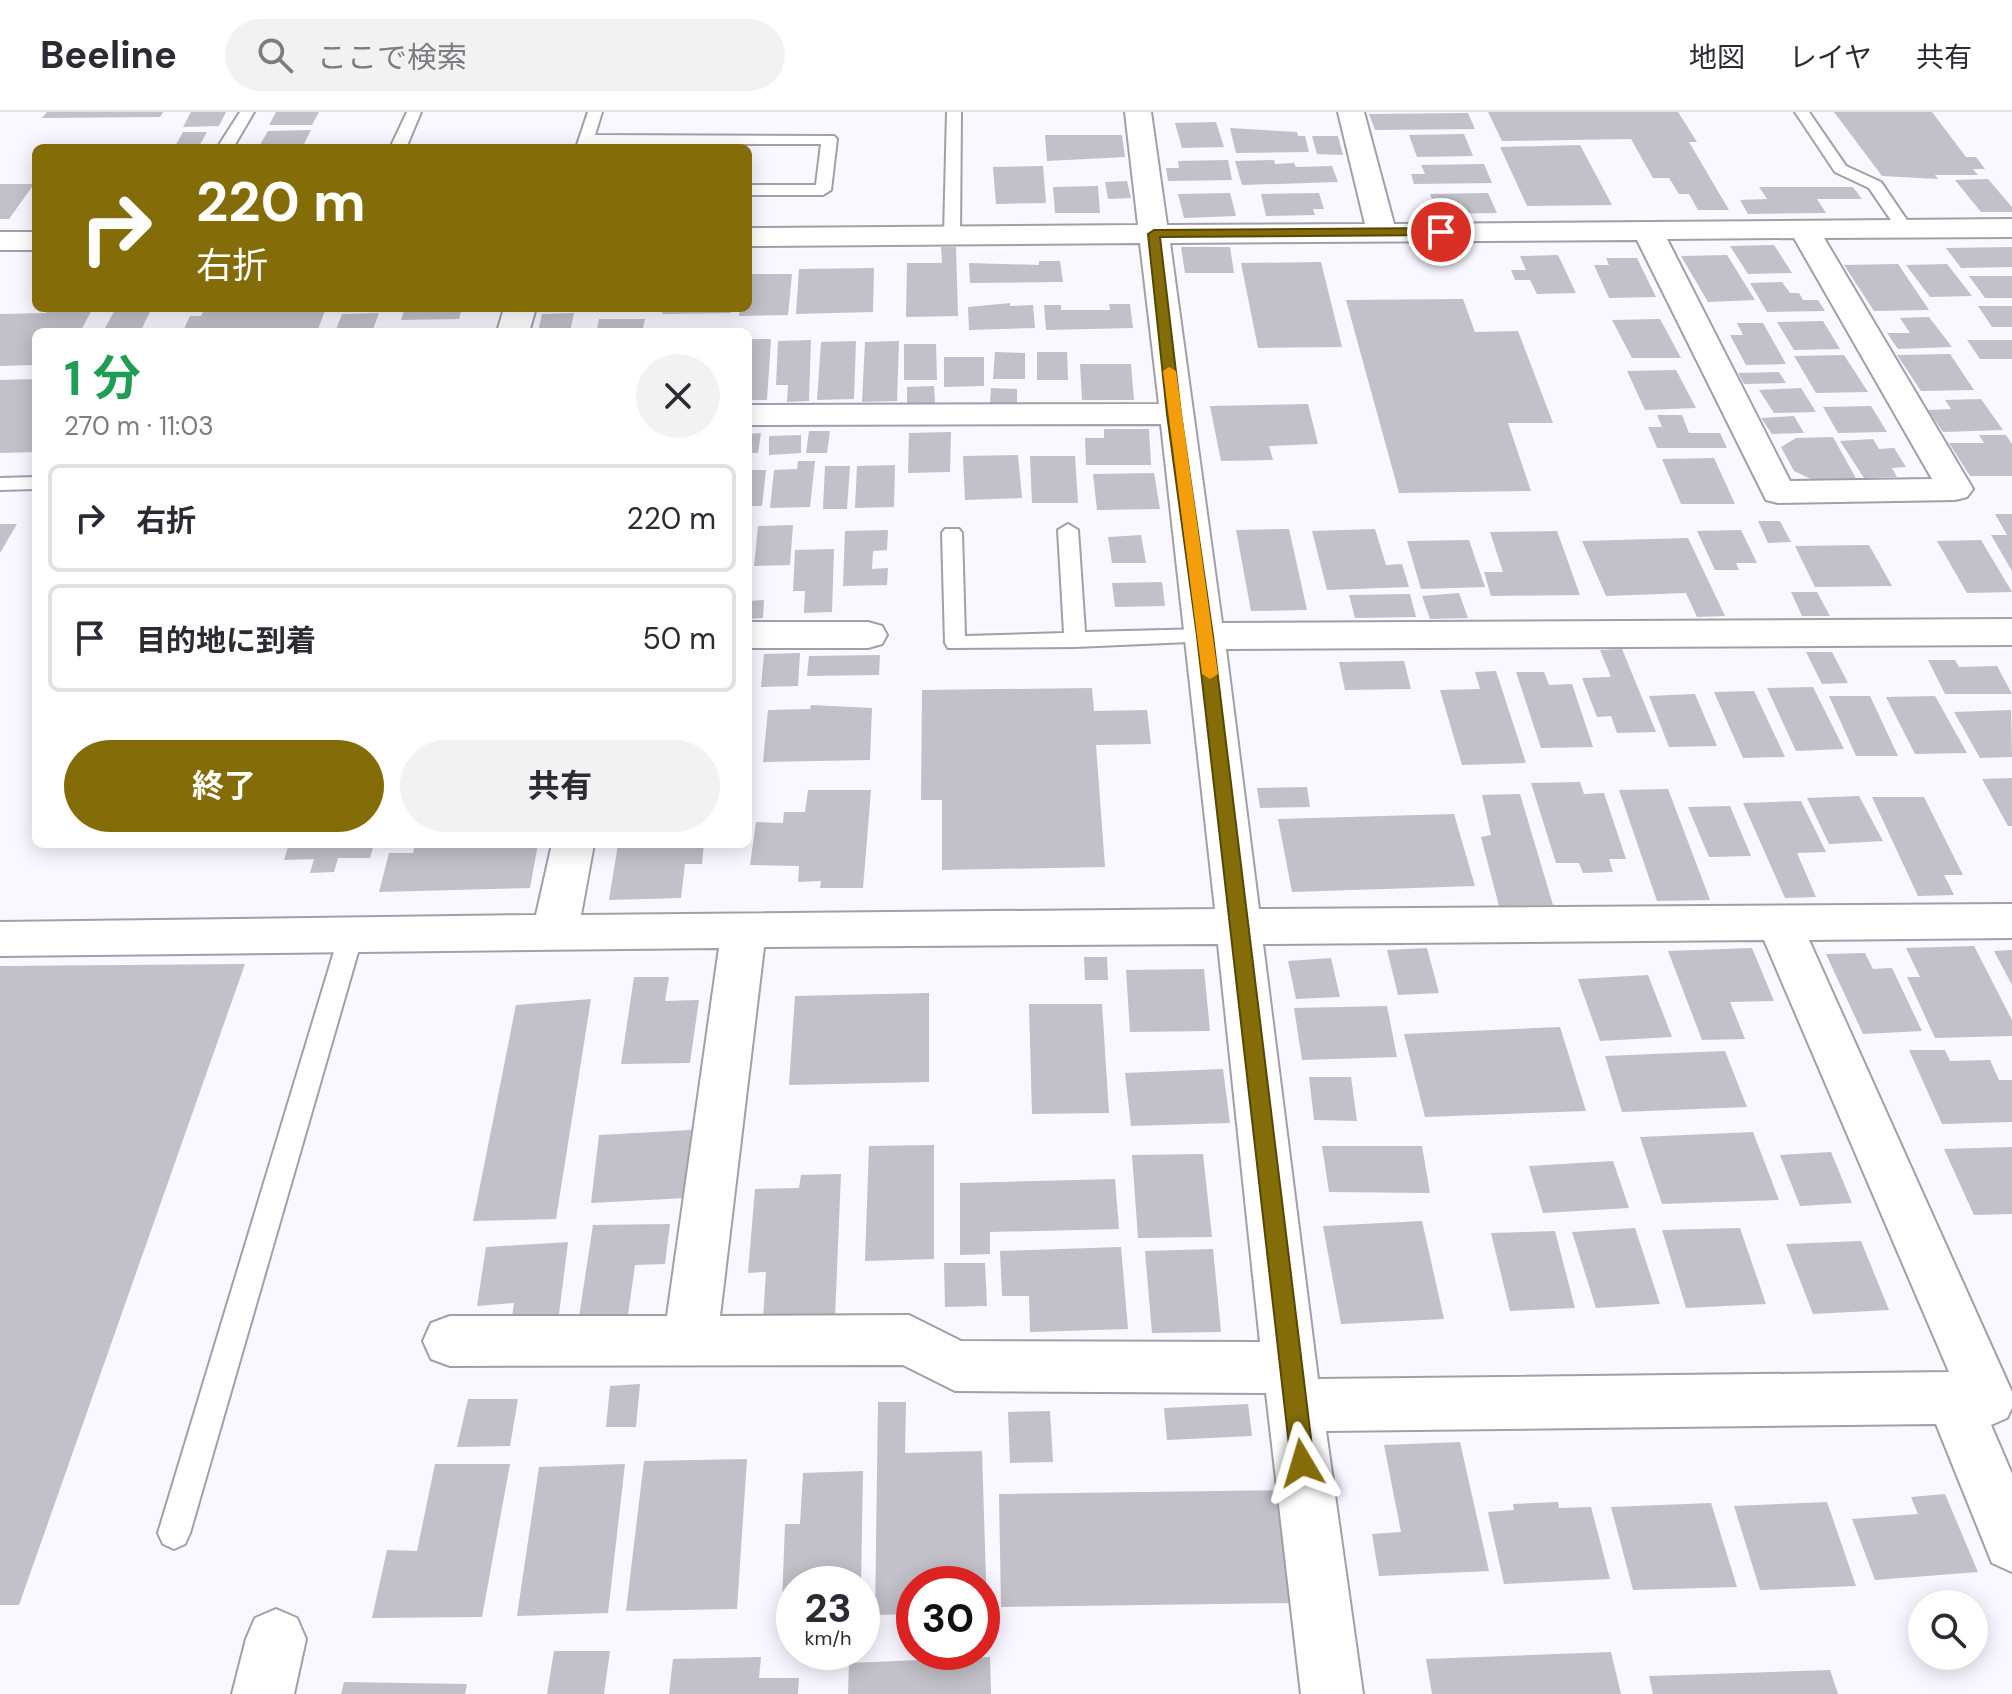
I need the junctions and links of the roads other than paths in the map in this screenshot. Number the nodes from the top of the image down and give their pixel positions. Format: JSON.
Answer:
{"nodes":[{"id":1,"x":247,"y":112,"type":"edge"},
{"id":2,"x":414,"y":112,"type":"edge"},
{"id":3,"x":595,"y":112,"type":"edge"},
{"id":4,"x":954,"y":112,"type":"edge"},
{"id":5,"x":1138,"y":112,"type":"edge"},
{"id":6,"x":1351,"y":112,"type":"edge"},
{"id":7,"x":1802,"y":112,"type":"edge"},
{"id":8,"x":227,"y":144,"type":"edge"},
{"id":9,"x":400,"y":144,"type":"edge"},
{"id":10,"x":585,"y":144,"type":"edge"},
{"id":11,"x":752,"y":190,"type":"edge"},
{"id":12,"x":2012,"y":228,"type":"edge"},
{"id":13,"x":1905,"y":229,"type":"junction"},
{"id":14,"x":1804,"y":230,"type":"junction"},
{"id":15,"x":1648,"y":231,"type":"junction"},
{"id":16,"x":1382,"y":232,"type":"junction"},
{"id":17,"x":1154,"y":234,"type":"junction"},
{"id":18,"x":952,"y":235,"type":"junction"},
{"id":19,"x":752,"y":237,"type":"edge"},
{"id":20,"x":0,"y":241,"type":"edge"},
{"id":21,"x":32,"y":241,"type":"edge"},
{"id":22,"x":1174,"y":414,"type":"junction"},
{"id":23,"x":752,"y":415,"type":"edge"},
{"id":24,"x":32,"y":483,"type":"edge"},
{"id":25,"x":0,"y":484,"type":"edge"},
{"id":26,"x":1068,"y":530,"type":"dead end"},
{"id":27,"x":952,"y":533,"type":"dead end"},
{"id":28,"x":2012,"y":632,"type":"edge"},
{"id":29,"x":752,"y":635,"type":"edge"},
{"id":30,"x":868,"y":635,"type":"dead end"},
{"id":31,"x":1205,"y":636,"type":"junction"},
{"id":32,"x":1075,"y":640,"type":"junction"},
{"id":33,"x":572,"y":848,"type":"edge"},
{"id":34,"x":2012,"y":921,"type":"edge"},
{"id":35,"x":1779,"y":923,"type":"junction"},
{"id":36,"x":1239,"y":926,"type":"junction"},
{"id":37,"x":744,"y":930,"type":"junction"},
{"id":38,"x":555,"y":932,"type":"junction"},
{"id":39,"x":351,"y":935,"type":"junction"},
{"id":40,"x":0,"y":939,"type":"edge"},
{"id":41,"x":450,"y":1341,"type":"dead end"},
{"id":42,"x":690,"y":1342,"type":"junction"},
{"id":43,"x":1293,"y":1387,"type":"junction"},
{"id":44,"x":1953,"y":1398,"type":"junction"},
{"id":45,"x":174,"y":1533,"type":"dead end"},
{"id":46,"x":2012,"y":1543,"type":"edge"},
{"id":47,"x":1332,"y":1694,"type":"edge"}],
"edges":[{"from":1,"to":8,"type":"lane"},
{"from":2,"to":9,"type":"lane"},
{"from":3,"to":10,"type":"lane"},
{"from":4,"to":18,"type":"lane"},
{"from":5,"to":17,"type":"street"},
{"from":6,"to":16,"type":"street"},
{"from":7,"to":13,"type":"lane"},
{"from":10,"to":11,"type":"lane"},
{"from":12,"to":13,"type":"street"},
{"from":13,"to":14,"type":"street"},
{"from":14,"to":15,"type":"street"},
{"from":14,"to":15,"type":"street"},
{"from":15,"to":16,"type":"street"},
{"from":16,"to":17,"type":"street"},
{"from":17,"to":18,"type":"street"},
{"from":17,"to":22,"type":"street"},
{"from":18,"to":19,"type":"street"},
{"from":20,"to":21,"type":"street"},
{"from":22,"to":23,"type":"street"},
{"from":22,"to":31,"type":"street"},
{"from":24,"to":25,"type":"lane"},
{"from":26,"to":32,"type":"lane"},
{"from":27,"to":32,"type":"lane"},
{"from":28,"to":31,"type":"street"},
{"from":29,"to":30,"type":"street"},
{"from":31,"to":32,"type":"lane"},
{"from":31,"to":36,"type":"street"},
{"from":33,"to":38,"type":"street"},
{"from":34,"to":35,"type":"street"},
{"from":35,"to":36,"type":"street"},
{"from":35,"to":44,"type":"street"},
{"from":36,"to":37,"type":"street"},
{"from":36,"to":43,"type":"street"},
{"from":37,"to":38,"type":"street"},
{"from":37,"to":42,"type":"street"},
{"from":38,"to":39,"type":"street"},
{"from":39,"to":40,"type":"street"},
{"from":39,"to":45,"type":"lane"},
{"from":41,"to":42,"type":"street"},
{"from":42,"to":43,"type":"street"},
{"from":43,"to":44,"type":"street"},
{"from":43,"to":47,"type":"street"},
{"from":44,"to":46,"type":"street"}]}
